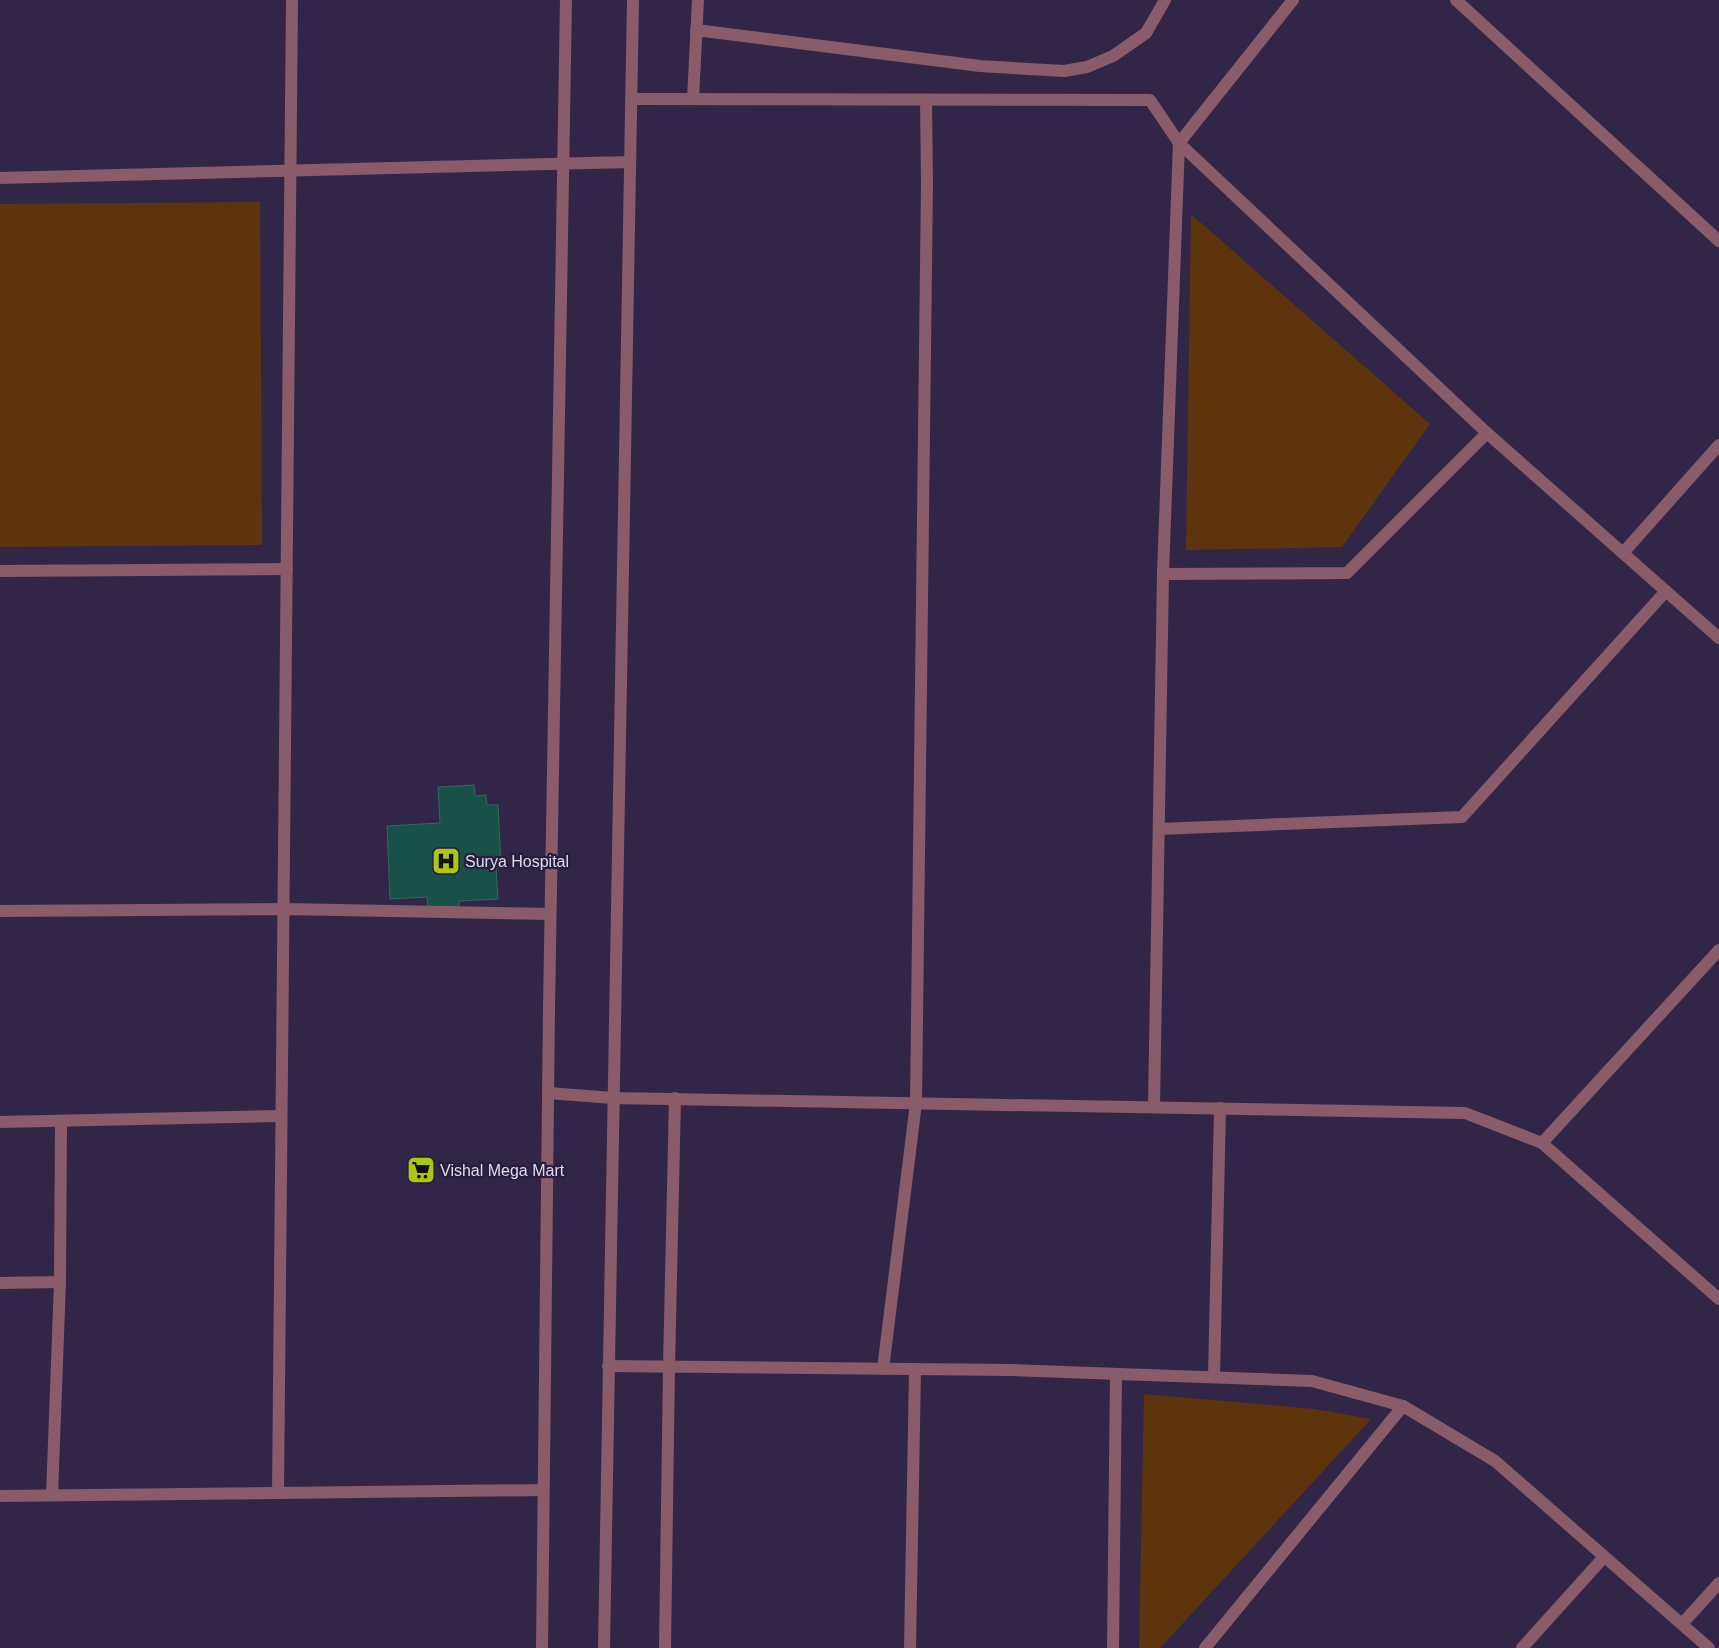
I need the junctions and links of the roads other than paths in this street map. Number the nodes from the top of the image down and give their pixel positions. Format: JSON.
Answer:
{"nodes":[{"id":1,"x":292,"y":0,"type":"edge"},
{"id":2,"x":566,"y":0,"type":"edge"},
{"id":3,"x":633,"y":0,"type":"edge"},
{"id":4,"x":698,"y":0,"type":"edge"},
{"id":5,"x":1165,"y":0,"type":"edge"},
{"id":6,"x":1293,"y":0,"type":"edge"},
{"id":7,"x":1456,"y":0,"type":"edge"},
{"id":8,"x":696,"y":30,"type":"junction"},
{"id":9,"x":631,"y":99,"type":"junction"},
{"id":10,"x":693,"y":99,"type":"junction"},
{"id":11,"x":926,"y":100,"type":"junction"},
{"id":12,"x":1179,"y":143,"type":"junction"},
{"id":13,"x":630,"y":162,"type":"junction"},
{"id":14,"x":563,"y":164,"type":"junction"},
{"id":15,"x":290,"y":172,"type":"junction"},
{"id":16,"x":0,"y":178,"type":"edge"},
{"id":17,"x":1719,"y":241,"type":"edge"},
{"id":18,"x":1487,"y":433,"type":"junction"},
{"id":19,"x":1719,"y":445,"type":"edge"},
{"id":20,"x":1623,"y":553,"type":"junction"},
{"id":21,"x":287,"y":569,"type":"junction"},
{"id":22,"x":0,"y":571,"type":"edge"},
{"id":23,"x":1163,"y":574,"type":"junction"},
{"id":24,"x":1666,"y":591,"type":"junction"},
{"id":25,"x":1719,"y":638,"type":"edge"},
{"id":26,"x":1159,"y":829,"type":"junction"},
{"id":27,"x":284,"y":909,"type":"junction"},
{"id":28,"x":0,"y":911,"type":"edge"},
{"id":29,"x":550,"y":914,"type":"junction"},
{"id":30,"x":1719,"y":950,"type":"edge"},
{"id":31,"x":548,"y":1093,"type":"junction"},
{"id":32,"x":614,"y":1098,"type":"junction"},
{"id":33,"x":675,"y":1098,"type":"junction"},
{"id":34,"x":916,"y":1103,"type":"junction"},
{"id":35,"x":1154,"y":1108,"type":"junction"},
{"id":36,"x":1220,"y":1108,"type":"junction"},
{"id":37,"x":281,"y":1116,"type":"junction"},
{"id":38,"x":61,"y":1121,"type":"junction"},
{"id":39,"x":0,"y":1122,"type":"edge"},
{"id":40,"x":1542,"y":1143,"type":"junction"},
{"id":41,"x":60,"y":1282,"type":"junction"},
{"id":42,"x":0,"y":1283,"type":"edge"},
{"id":43,"x":1719,"y":1300,"type":"edge"},
{"id":44,"x":608,"y":1366,"type":"junction"},
{"id":45,"x":669,"y":1367,"type":"junction"},
{"id":46,"x":883,"y":1369,"type":"junction"},
{"id":47,"x":915,"y":1370,"type":"junction"},
{"id":48,"x":1116,"y":1374,"type":"junction"},
{"id":49,"x":1214,"y":1378,"type":"junction"},
{"id":50,"x":1403,"y":1406,"type":"junction"},
{"id":51,"x":543,"y":1490,"type":"junction"},
{"id":52,"x":278,"y":1493,"type":"junction"},
{"id":53,"x":52,"y":1495,"type":"junction"},
{"id":54,"x":0,"y":1496,"type":"edge"},
{"id":55,"x":1604,"y":1556,"type":"junction"},
{"id":56,"x":1719,"y":1582,"type":"edge"},
{"id":57,"x":1682,"y":1624,"type":"junction"},
{"id":58,"x":542,"y":1648,"type":"edge"},
{"id":59,"x":604,"y":1648,"type":"edge"},
{"id":60,"x":666,"y":1648,"type":"edge"},
{"id":61,"x":910,"y":1648,"type":"edge"},
{"id":62,"x":1113,"y":1648,"type":"edge"},
{"id":63,"x":1205,"y":1648,"type":"edge"},
{"id":64,"x":1522,"y":1648,"type":"edge"},
{"id":65,"x":1709,"y":1648,"type":"edge"}],
"edges":[{"from":1,"to":15,"type":"street"},
{"from":2,"to":14,"type":"street"},
{"from":3,"to":9,"type":"street"},
{"from":4,"to":8,"type":"street"},
{"from":5,"to":8,"type":"street"},
{"from":6,"to":12,"type":"street"},
{"from":7,"to":17,"type":"street"},
{"from":8,"to":10,"type":"street"},
{"from":9,"to":10,"type":"street"},
{"from":9,"to":13,"type":"street"},
{"from":10,"to":11,"type":"street"},
{"from":11,"to":12,"type":"street"},
{"from":11,"to":34,"type":"street"},
{"from":12,"to":18,"type":"street"},
{"from":12,"to":23,"type":"street"},
{"from":13,"to":14,"type":"street"},
{"from":13,"to":32,"type":"street"},
{"from":14,"to":15,"type":"street"},
{"from":14,"to":29,"type":"street"},
{"from":15,"to":16,"type":"street"},
{"from":15,"to":21,"type":"street"},
{"from":18,"to":20,"type":"street"},
{"from":18,"to":23,"type":"street"},
{"from":19,"to":20,"type":"street"},
{"from":20,"to":24,"type":"street"},
{"from":21,"to":22,"type":"street"},
{"from":21,"to":27,"type":"street"},
{"from":23,"to":26,"type":"street"},
{"from":24,"to":25,"type":"street"},
{"from":24,"to":26,"type":"street"},
{"from":26,"to":35,"type":"street"},
{"from":27,"to":28,"type":"street"},
{"from":27,"to":29,"type":"street"},
{"from":27,"to":37,"type":"street"},
{"from":29,"to":31,"type":"street"},
{"from":30,"to":40,"type":"street"},
{"from":31,"to":32,"type":"street"},
{"from":31,"to":51,"type":"street"},
{"from":32,"to":33,"type":"street"},
{"from":32,"to":44,"type":"street"},
{"from":33,"to":34,"type":"street"},
{"from":33,"to":45,"type":"street"},
{"from":34,"to":35,"type":"street"},
{"from":34,"to":46,"type":"street"},
{"from":35,"to":36,"type":"street"},
{"from":36,"to":40,"type":"street"},
{"from":36,"to":49,"type":"street"},
{"from":37,"to":38,"type":"street"},
{"from":37,"to":52,"type":"street"},
{"from":38,"to":39,"type":"street"},
{"from":38,"to":41,"type":"street"},
{"from":40,"to":43,"type":"street"},
{"from":41,"to":42,"type":"street"},
{"from":41,"to":53,"type":"street"},
{"from":44,"to":45,"type":"street"},
{"from":44,"to":59,"type":"street"},
{"from":45,"to":46,"type":"street"},
{"from":45,"to":60,"type":"street"},
{"from":46,"to":47,"type":"street"},
{"from":47,"to":48,"type":"street"},
{"from":47,"to":61,"type":"street"},
{"from":48,"to":49,"type":"street"},
{"from":48,"to":62,"type":"street"},
{"from":49,"to":50,"type":"street"},
{"from":50,"to":55,"type":"street"},
{"from":50,"to":63,"type":"street"},
{"from":51,"to":52,"type":"street"},
{"from":51,"to":58,"type":"street"},
{"from":52,"to":53,"type":"street"},
{"from":53,"to":54,"type":"street"},
{"from":55,"to":57,"type":"street"},
{"from":55,"to":64,"type":"street"},
{"from":56,"to":57,"type":"street"},
{"from":57,"to":65,"type":"street"}]}
